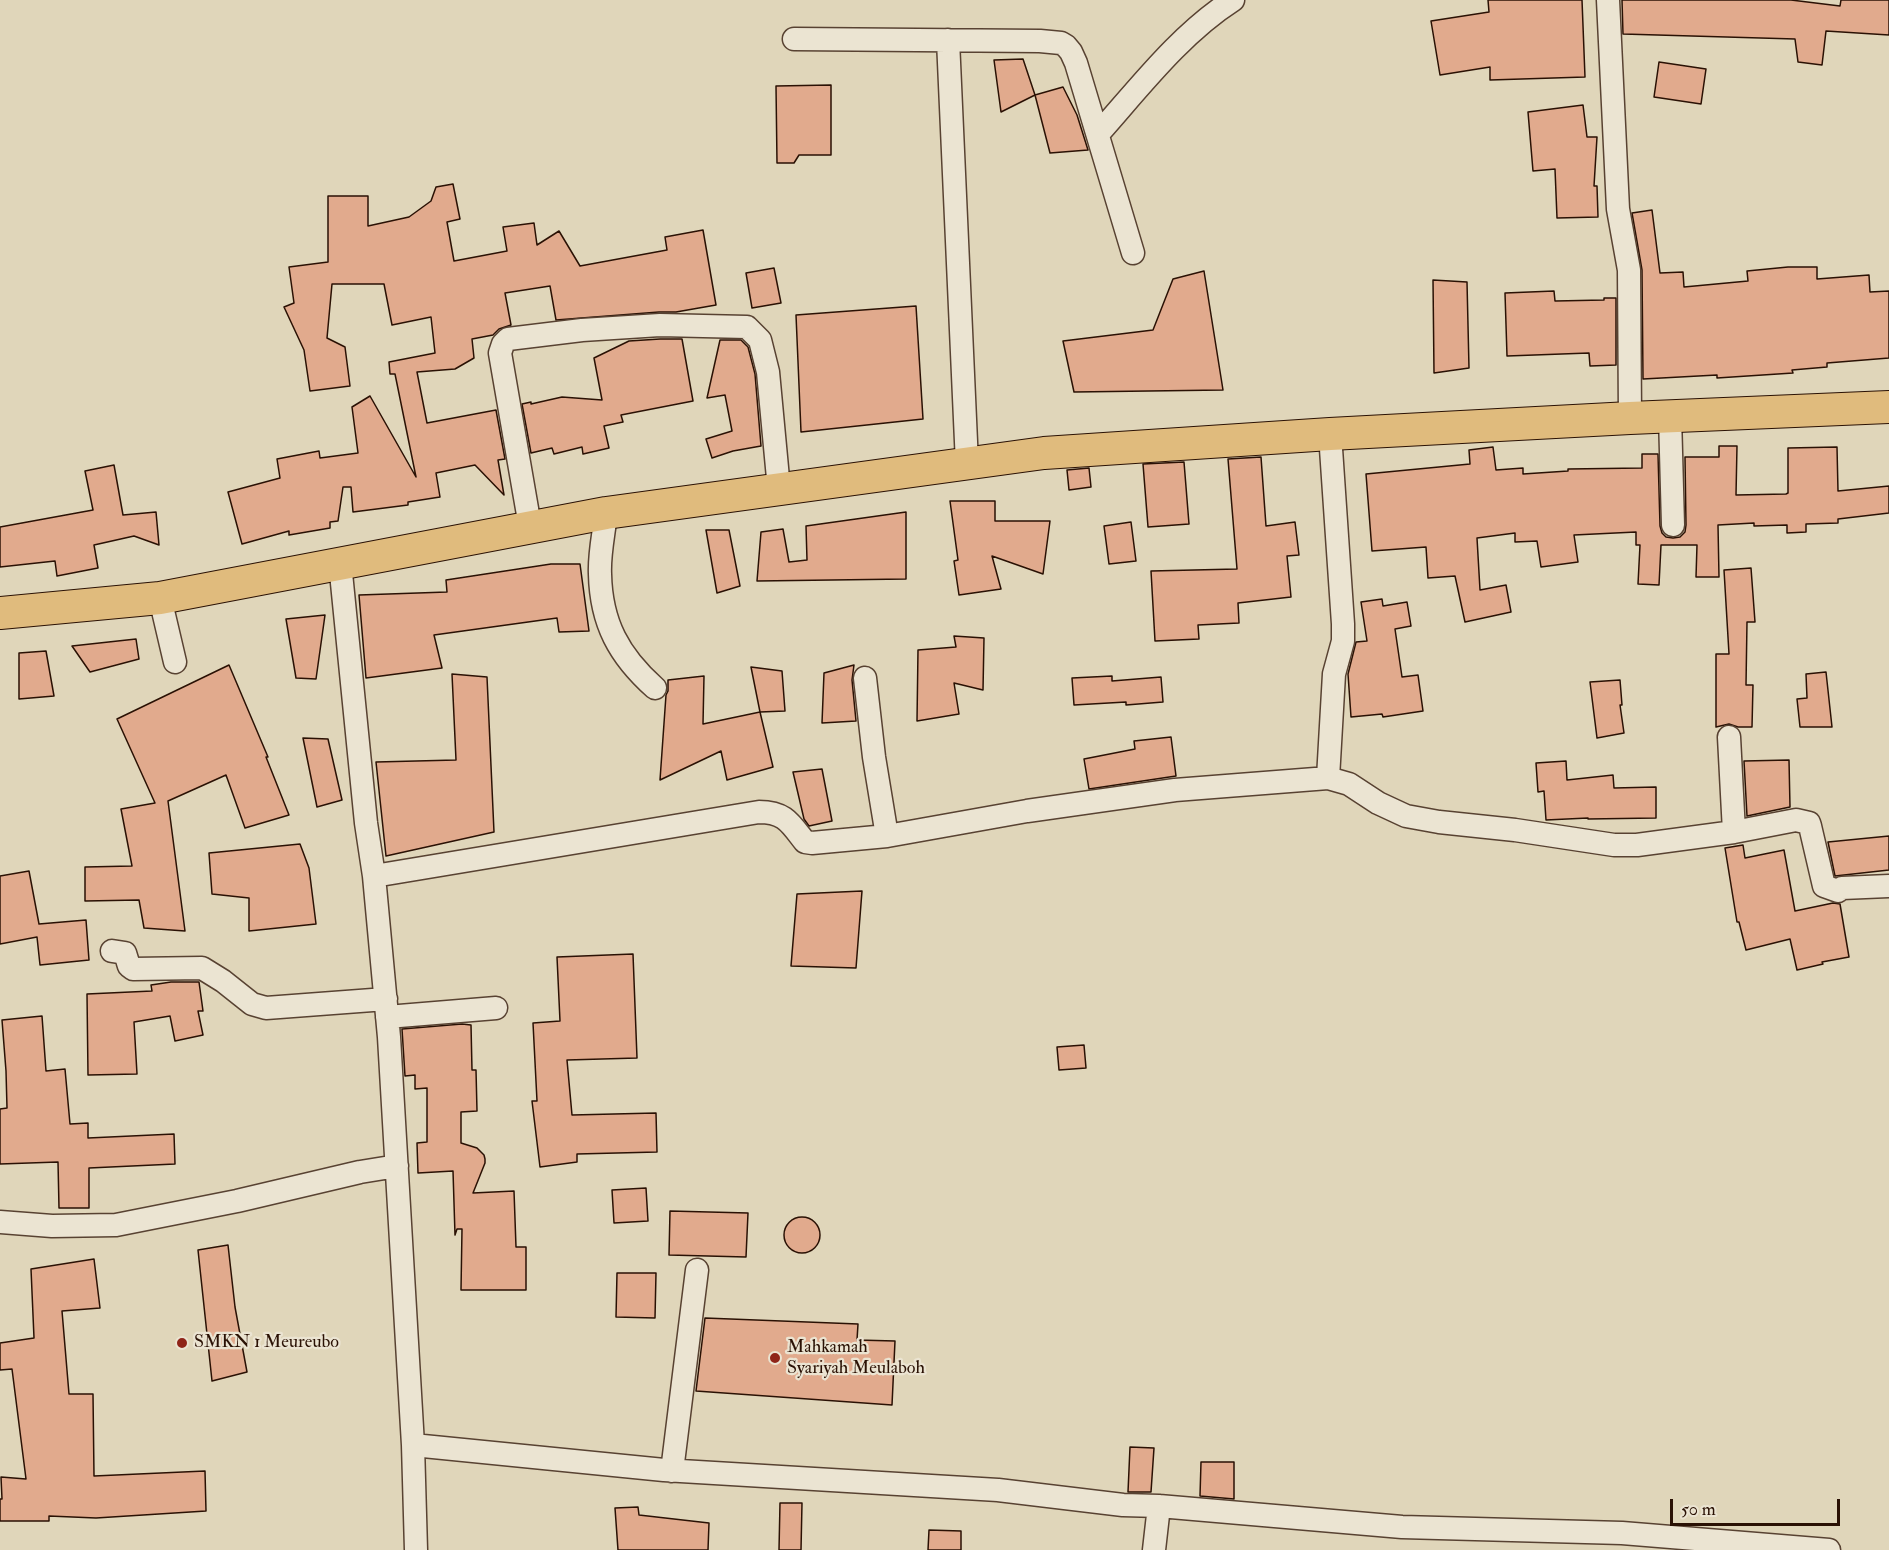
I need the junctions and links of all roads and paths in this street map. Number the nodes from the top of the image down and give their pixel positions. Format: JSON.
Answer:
{"nodes":[{"id":1,"x":1233,"y":0,"type":"edge"},
{"id":2,"x":1608,"y":0,"type":"edge"},
{"id":3,"x":794,"y":39,"type":"dead end"},
{"id":4,"x":948,"y":40,"type":"junction"},
{"id":5,"x":1098,"y":134,"type":"junction"},
{"id":6,"x":1133,"y":252,"type":"dead end"},
{"id":7,"x":1889,"y":407,"type":"edge"},
{"id":8,"x":1670,"y":416,"type":"junction"},
{"id":9,"x":1630,"y":418,"type":"junction"},
{"id":10,"x":1330,"y":435,"type":"junction"},
{"id":11,"x":968,"y":464,"type":"junction"},
{"id":12,"x":779,"y":489,"type":"junction"},
{"id":13,"x":606,"y":513,"type":"junction"},
{"id":14,"x":1673,"y":525,"type":"dead end"},
{"id":15,"x":530,"y":526,"type":"junction"},
{"id":16,"x":340,"y":563,"type":"junction"},
{"id":17,"x":160,"y":598,"type":"junction"},
{"id":18,"x":0,"y":613,"type":"edge"},
{"id":19,"x":175,"y":663,"type":"dead end"},
{"id":20,"x":865,"y":678,"type":"dead end"},
{"id":21,"x":655,"y":688,"type":"dead end"},
{"id":22,"x":1729,"y":737,"type":"dead end"},
{"id":23,"x":1328,"y":778,"type":"junction"},
{"id":24,"x":1734,"y":832,"type":"junction"},
{"id":25,"x":886,"y":836,"type":"junction"},
{"id":26,"x":374,"y":876,"type":"junction"},
{"id":27,"x":1889,"y":886,"type":"edge"},
{"id":28,"x":112,"y":951,"type":"dead end"},
{"id":29,"x":376,"y":1005,"type":"junction"},
{"id":30,"x":496,"y":1008,"type":"dead end"},
{"id":31,"x":392,"y":1167,"type":"junction"},
{"id":32,"x":0,"y":1222,"type":"edge"},
{"id":33,"x":697,"y":1270,"type":"dead end"},
{"id":34,"x":413,"y":1445,"type":"junction"},
{"id":35,"x":672,"y":1471,"type":"junction"},
{"id":36,"x":1159,"y":1506,"type":"junction"},
{"id":37,"x":416,"y":1550,"type":"edge"},
{"id":38,"x":1154,"y":1550,"type":"edge"},
{"id":39,"x":1829,"y":1550,"type":"edge"}],
"edges":[{"from":1,"to":5,"type":"street"},
{"from":2,"to":9,"type":"street"},
{"from":3,"to":4,"type":"street"},
{"from":4,"to":5,"type":"street"},
{"from":4,"to":11,"type":"street"},
{"from":5,"to":6,"type":"street"},
{"from":7,"to":8,"type":"highway"},
{"from":8,"to":9,"type":"highway"},
{"from":8,"to":14,"type":"street"},
{"from":9,"to":10,"type":"highway"},
{"from":10,"to":11,"type":"highway"},
{"from":10,"to":23,"type":"street"},
{"from":11,"to":12,"type":"highway"},
{"from":12,"to":13,"type":"highway"},
{"from":12,"to":15,"type":"street"},
{"from":13,"to":15,"type":"highway"},
{"from":13,"to":21,"type":"street"},
{"from":15,"to":16,"type":"highway"},
{"from":16,"to":17,"type":"highway"},
{"from":16,"to":26,"type":"street"},
{"from":17,"to":18,"type":"highway"},
{"from":17,"to":19,"type":"street"},
{"from":20,"to":25,"type":"street"},
{"from":22,"to":24,"type":"street"},
{"from":23,"to":24,"type":"street"},
{"from":23,"to":25,"type":"street"},
{"from":24,"to":27,"type":"street"},
{"from":25,"to":26,"type":"street"},
{"from":26,"to":29,"type":"street"},
{"from":28,"to":29,"type":"street"},
{"from":29,"to":30,"type":"street"},
{"from":29,"to":31,"type":"street"},
{"from":31,"to":32,"type":"street"},
{"from":31,"to":34,"type":"street"},
{"from":33,"to":35,"type":"street"},
{"from":34,"to":35,"type":"street"},
{"from":34,"to":37,"type":"street"},
{"from":35,"to":36,"type":"street"},
{"from":36,"to":38,"type":"street"},
{"from":36,"to":39,"type":"street"}]}
